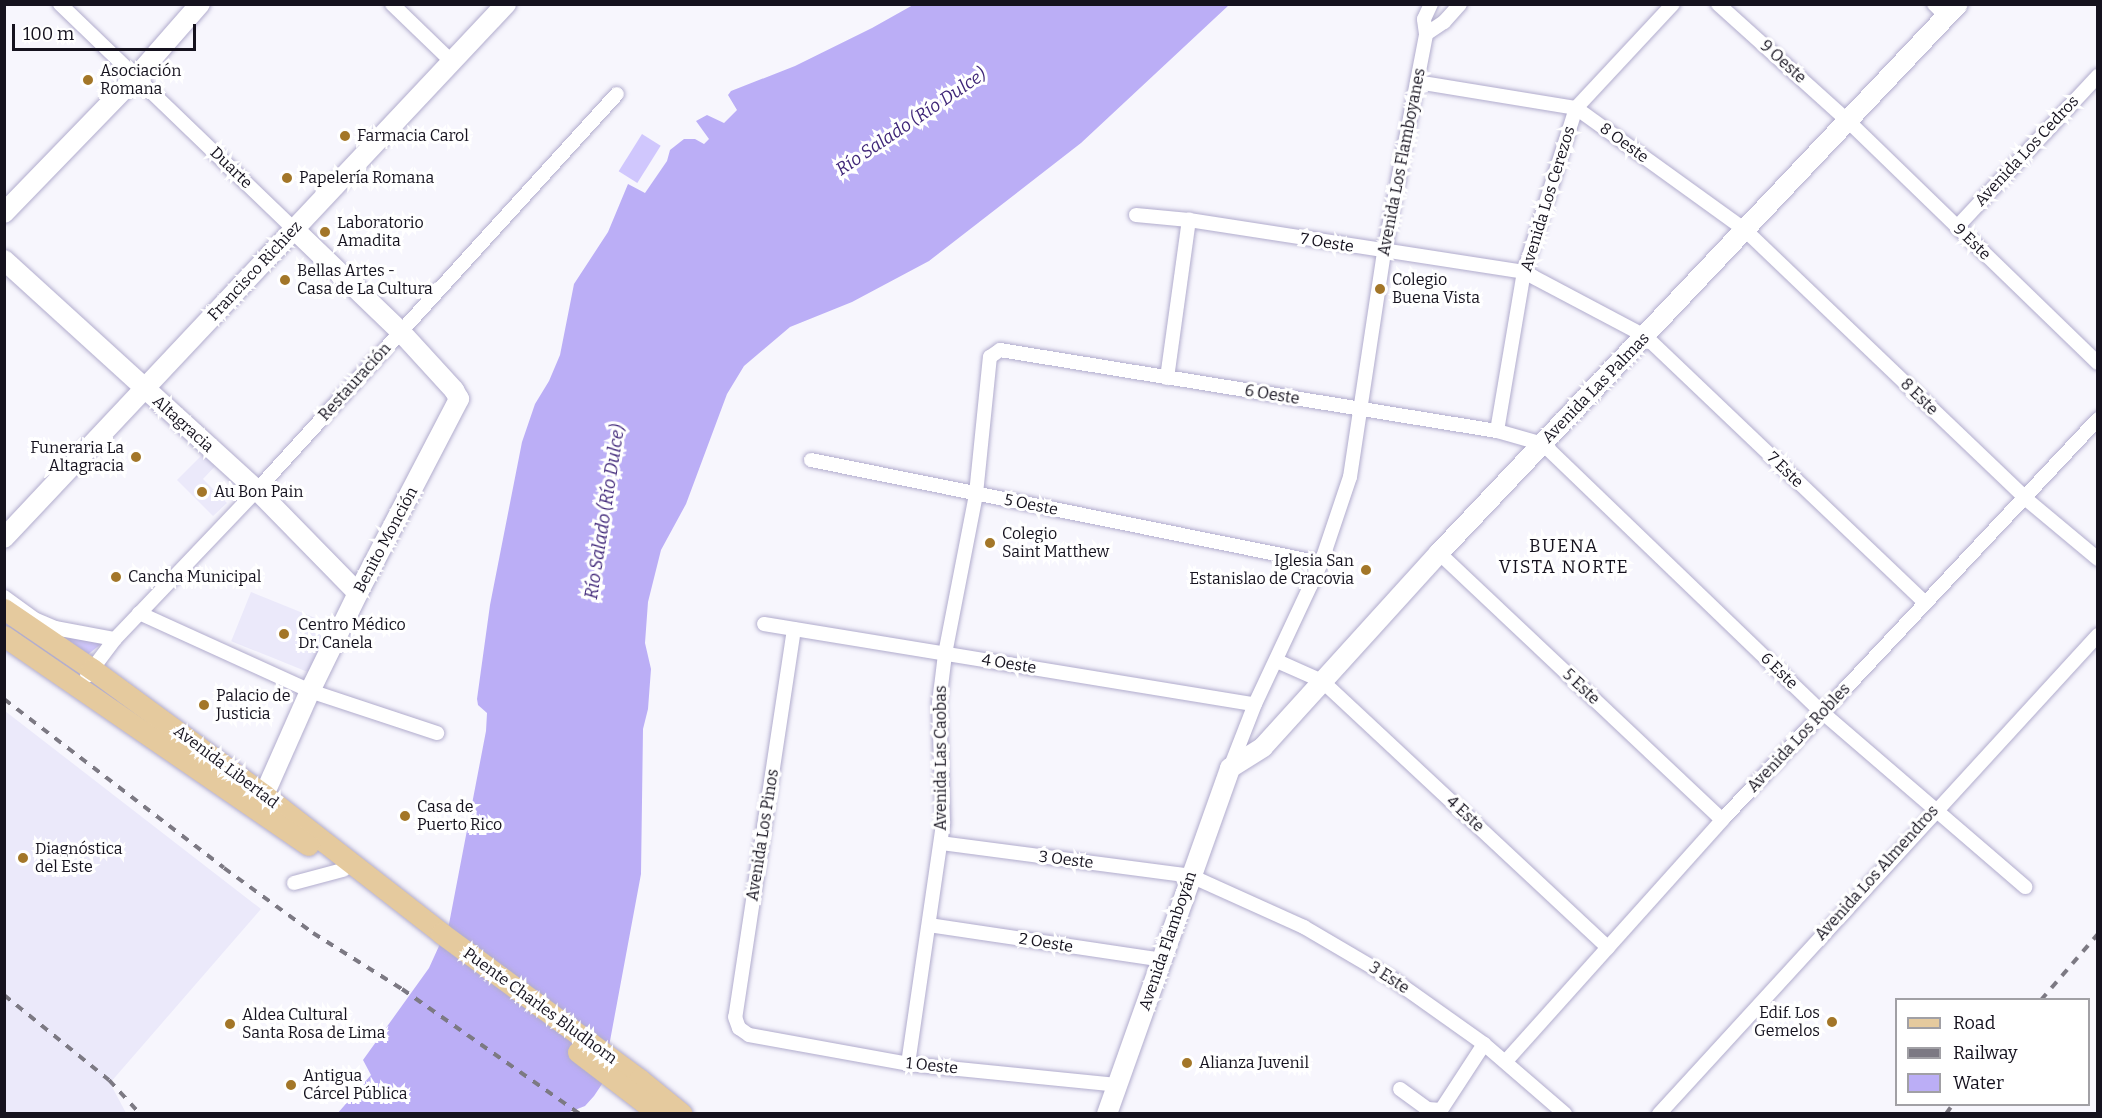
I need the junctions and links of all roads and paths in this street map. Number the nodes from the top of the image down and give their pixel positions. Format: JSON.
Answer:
{"nodes":[{"id":1,"x":60,"y":4,"type":"edge"},
{"id":2,"x":200,"y":4,"type":"edge"},
{"id":3,"x":392,"y":4,"type":"edge"},
{"id":4,"x":506,"y":4,"type":"edge"},
{"id":5,"x":1431,"y":4,"type":"edge"},
{"id":6,"x":1460,"y":4,"type":"edge"},
{"id":7,"x":1673,"y":4,"type":"edge"},
{"id":8,"x":1718,"y":4,"type":"edge"},
{"id":9,"x":1946,"y":9,"type":"edge"},
{"id":10,"x":1426,"y":34,"type":"junction"},
{"id":11,"x":452,"y":62,"type":"junction"},
{"id":12,"x":2097,"y":76,"type":"edge"},
{"id":13,"x":136,"y":77,"type":"junction"},
{"id":14,"x":1417,"y":82,"type":"junction"},
{"id":15,"x":616,"y":94,"type":"dead end"},
{"id":16,"x":1576,"y":108,"type":"junction"},
{"id":17,"x":1847,"y":120,"type":"junction"},
{"id":18,"x":4,"y":213,"type":"edge"},
{"id":19,"x":1136,"y":215,"type":"dead end"},
{"id":20,"x":1189,"y":220,"type":"junction"},
{"id":21,"x":1957,"y":227,"type":"junction"},
{"id":22,"x":294,"y":229,"type":"junction"},
{"id":23,"x":1745,"y":230,"type":"junction"},
{"id":24,"x":1384,"y":253,"type":"junction"},
{"id":25,"x":4,"y":260,"type":"edge"},
{"id":26,"x":1524,"y":272,"type":"junction"},
{"id":27,"x":401,"y":332,"type":"junction"},
{"id":28,"x":1645,"y":336,"type":"junction"},
{"id":29,"x":1000,"y":350,"type":"joint"},
{"id":30,"x":2097,"y":363,"type":"edge"},
{"id":31,"x":1167,"y":378,"type":"junction"},
{"id":32,"x":450,"y":385,"type":"joint"},
{"id":33,"x":145,"y":389,"type":"junction"},
{"id":34,"x":1361,"y":410,"type":"junction"},
{"id":35,"x":2097,"y":419,"type":"edge"},
{"id":36,"x":1497,"y":431,"type":"junction"},
{"id":37,"x":1543,"y":444,"type":"junction"},
{"id":38,"x":811,"y":460,"type":"dead end"},
{"id":39,"x":256,"y":490,"type":"junction"},
{"id":40,"x":976,"y":494,"type":"junction"},
{"id":41,"x":2025,"y":498,"type":"junction"},
{"id":42,"x":4,"y":538,"type":"edge"},
{"id":43,"x":1439,"y":553,"type":"junction"},
{"id":44,"x":2097,"y":559,"type":"edge"},
{"id":45,"x":1321,"y":563,"type":"junction"},
{"id":46,"x":358,"y":593,"type":"junction"},
{"id":47,"x":4,"y":597,"type":"edge"},
{"id":48,"x":1924,"y":603,"type":"junction"},
{"id":49,"x":4,"y":609,"type":"edge"},
{"id":50,"x":139,"y":613,"type":"junction"},
{"id":51,"x":764,"y":624,"type":"dead end"},
{"id":52,"x":794,"y":629,"type":"junction"},
{"id":53,"x":2097,"y":634,"type":"edge"},
{"id":54,"x":4,"y":636,"type":"edge"},
{"id":55,"x":115,"y":639,"type":"junction"},
{"id":56,"x":945,"y":654,"type":"junction"},
{"id":57,"x":1277,"y":661,"type":"junction"},
{"id":58,"x":92,"y":669,"type":"junction"},
{"id":59,"x":1322,"y":681,"type":"junction"},
{"id":60,"x":79,"y":687,"type":"junction"},
{"id":61,"x":310,"y":691,"type":"junction"},
{"id":62,"x":1255,"y":704,"type":"junction"},
{"id":63,"x":1823,"y":712,"type":"junction"},
{"id":64,"x":437,"y":733,"type":"dead end"},
{"id":65,"x":1230,"y":768,"type":"junction"},
{"id":66,"x":264,"y":795,"type":"junction"},
{"id":67,"x":1935,"y":809,"type":"junction"},
{"id":68,"x":1722,"y":820,"type":"junction"},
{"id":69,"x":940,"y":843,"type":"junction"},
{"id":70,"x":343,"y":870,"type":"junction"},
{"id":71,"x":1191,"y":876,"type":"junction"},
{"id":72,"x":294,"y":883,"type":"dead end"},
{"id":73,"x":2025,"y":887,"type":"dead end"},
{"id":74,"x":929,"y":925,"type":"junction"},
{"id":75,"x":439,"y":938,"type":"junction"},
{"id":76,"x":1608,"y":948,"type":"junction"},
{"id":77,"x":1162,"y":960,"type":"junction"},
{"id":78,"x":749,"y":1035,"type":"joint"},
{"id":79,"x":1484,"y":1044,"type":"junction"},
{"id":80,"x":1506,"y":1061,"type":"junction"},
{"id":81,"x":908,"y":1064,"type":"junction"},
{"id":82,"x":634,"y":1085,"type":"junction"},
{"id":83,"x":1117,"y":1085,"type":"junction"},
{"id":84,"x":1400,"y":1089,"type":"dead end"},
{"id":85,"x":659,"y":1113,"type":"edge"},
{"id":86,"x":682,"y":1113,"type":"edge"},
{"id":87,"x":1107,"y":1113,"type":"edge"},
{"id":88,"x":1565,"y":1113,"type":"edge"},
{"id":89,"x":1659,"y":1113,"type":"edge"}],
"edges":[{"from":1,"to":13,"type":"street","name":"Duarte"},
{"from":2,"to":13,"type":"street"},
{"from":3,"to":11,"type":"street"},
{"from":4,"to":11,"type":"street","name":"Francisco Richiez"},
{"from":5,"to":10,"type":"street","name":"Avenida Los Flamboyanes"},
{"from":6,"to":10,"type":"street"},
{"from":7,"to":16,"type":"street","name":"Avenida Los Cerezos"},
{"from":8,"to":17,"type":"street","name":"9 Oeste"},
{"from":9,"to":17,"type":"street","name":"Avenida Las Palmas"},
{"from":10,"to":14,"type":"street","name":"Avenida Los Flamboyanes"},
{"from":11,"to":22,"type":"street","name":"Francisco Richiez"},
{"from":12,"to":21,"type":"street","name":"Avenida Los Cedros"},
{"from":13,"to":18,"type":"street"},
{"from":13,"to":22,"type":"street","name":"Duarte"},
{"from":14,"to":16,"type":"street","name":"8 Oeste"},
{"from":14,"to":24,"type":"street","name":"Avenida Los Flamboyanes"},
{"from":15,"to":27,"type":"street","name":"Restauración"},
{"from":16,"to":23,"type":"street","name":"8 Oeste"},
{"from":16,"to":26,"type":"street","name":"Avenida Los Cerezos"},
{"from":17,"to":21,"type":"street","name":"9 Este"},
{"from":17,"to":23,"type":"street","name":"Avenida Las Palmas"},
{"from":19,"to":20,"type":"street","name":"7 Oeste"},
{"from":20,"to":24,"type":"street","name":"7 Oeste"},
{"from":20,"to":31,"type":"street"},
{"from":21,"to":30,"type":"street","name":"9 Este"},
{"from":22,"to":27,"type":"street","name":"Duarte"},
{"from":22,"to":33,"type":"street","name":"Francisco Richiez"},
{"from":23,"to":28,"type":"street","name":"Avenida Las Palmas"},
{"from":23,"to":41,"type":"street","name":"8 Este"},
{"from":24,"to":26,"type":"street","name":"7 Oeste"},
{"from":24,"to":34,"type":"street","name":"Avenida Los Flamboyanes"},
{"from":25,"to":33,"type":"street","name":"Altagracia"},
{"from":26,"to":28,"type":"street","name":"7 Oeste"},
{"from":26,"to":36,"type":"street","name":"Avenida Los Cerezos"},
{"from":27,"to":32,"type":"street","name":"Duarte"},
{"from":27,"to":39,"type":"street","name":"Restauración"},
{"from":28,"to":37,"type":"street","name":"Avenida Las Palmas"},
{"from":28,"to":48,"type":"street","name":"7 Este"},
{"from":29,"to":31,"type":"street","name":"6 Oeste"},
{"from":29,"to":40,"type":"street","name":"Avenida Las Caobas"},
{"from":31,"to":34,"type":"street","name":"6 Oeste"},
{"from":32,"to":46,"type":"street","name":"Benito Monción"},
{"from":33,"to":39,"type":"street","name":"Altagracia"},
{"from":33,"to":42,"type":"street","name":"Francisco Richiez"},
{"from":34,"to":36,"type":"street","name":"6 Oeste"},
{"from":34,"to":45,"type":"street","name":"Avenida Los Flamboyanes"},
{"from":35,"to":41,"type":"street","name":"Avenida Los Robles"},
{"from":36,"to":37,"type":"street","name":"6 Oeste"},
{"from":37,"to":43,"type":"street","name":"Avenida Las Palmas"},
{"from":37,"to":63,"type":"street","name":"6 Este"},
{"from":38,"to":40,"type":"street","name":"5 Oeste"},
{"from":39,"to":46,"type":"street","name":"Altagracia"},
{"from":39,"to":50,"type":"street","name":"Restauración"},
{"from":40,"to":45,"type":"street","name":"5 Oeste"},
{"from":40,"to":56,"type":"street","name":"Avenida Las Caobas"},
{"from":41,"to":44,"type":"street","name":"8 Este"},
{"from":41,"to":48,"type":"street","name":"Avenida Los Robles"},
{"from":43,"to":59,"type":"street","name":"Avenida Las Palmas"},
{"from":43,"to":68,"type":"street","name":"5 Este"},
{"from":45,"to":57,"type":"street","name":"Avenida Los Flamboyanes"},
{"from":46,"to":61,"type":"street","name":"Benito Monción"},
{"from":47,"to":55,"type":"street"},
{"from":48,"to":63,"type":"street","name":"Avenida Los Robles"},
{"from":49,"to":58,"type":"main road","name":"Avenida Libertad"},
{"from":50,"to":55,"type":"street","name":"Restauración"},
{"from":50,"to":61,"type":"street"},
{"from":51,"to":52,"type":"street","name":"4 Oeste"},
{"from":52,"to":56,"type":"street","name":"4 Oeste"},
{"from":52,"to":78,"type":"street","name":"Avenida Los Pinos"},
{"from":53,"to":67,"type":"street","name":"Avenida Los Almendros"},
{"from":54,"to":60,"type":"main road","name":"Avenida Libertad"},
{"from":55,"to":58,"type":"street","name":"Restauración"},
{"from":56,"to":62,"type":"street","name":"4 Oeste"},
{"from":56,"to":69,"type":"street","name":"Avenida Las Caobas"},
{"from":57,"to":59,"type":"street","name":"4 Este"},
{"from":57,"to":62,"type":"street","name":"Avenida Los Flamboyanes"},
{"from":58,"to":60,"type":"street","name":"Restauración"},
{"from":58,"to":66,"type":"main road","name":"Avenida Libertad"},
{"from":59,"to":65,"type":"street","name":"Avenida Las Palmas"},
{"from":59,"to":76,"type":"street","name":"4 Este"},
{"from":60,"to":70,"type":"main road","name":"Avenida Libertad"},
{"from":61,"to":64,"type":"street"},
{"from":61,"to":66,"type":"street","name":"Benito Monción"},
{"from":62,"to":65,"type":"street","name":"Avenida Los Flamboyanes"},
{"from":63,"to":67,"type":"street","name":"6 Este"},
{"from":63,"to":68,"type":"street","name":"Avenida Los Robles"},
{"from":65,"to":71,"type":"street","name":"Avenida Flamboyán"},
{"from":66,"to":75,"type":"main road","name":"Avenida Libertad"},
{"from":67,"to":73,"type":"street","name":"6 Este"},
{"from":67,"to":89,"type":"street","name":"Avenida Los Almendros"},
{"from":68,"to":76,"type":"street","name":"Avenida Los Robles"},
{"from":69,"to":71,"type":"street","name":"3 Oeste"},
{"from":69,"to":74,"type":"street","name":"Avenida Las Caobas"},
{"from":70,"to":72,"type":"street"},
{"from":70,"to":75,"type":"main road","name":"Avenida Libertad"},
{"from":71,"to":77,"type":"street","name":"Avenida Flamboyán"},
{"from":71,"to":79,"type":"street","name":"3 Este"},
{"from":74,"to":77,"type":"street","name":"2 Oeste"},
{"from":74,"to":81,"type":"street","name":"Avenida Las Caobas"},
{"from":75,"to":82,"type":"main road","name":"Puente Charles Bludhorn"},
{"from":76,"to":80,"type":"street","name":"Avenida Los Robles"},
{"from":77,"to":83,"type":"street","name":"Avenida Flamboyán"},
{"from":78,"to":81,"type":"street","name":"1 Oeste"},
{"from":79,"to":80,"type":"street","name":"3 Este"},
{"from":79,"to":84,"type":"street"},
{"from":80,"to":88,"type":"street","name":"3 Este"},
{"from":81,"to":83,"type":"street","name":"1 Oeste"},
{"from":82,"to":85,"type":"main road"},
{"from":82,"to":86,"type":"main road"},
{"from":83,"to":87,"type":"street","name":"Avenida Flamboyán"}]}
